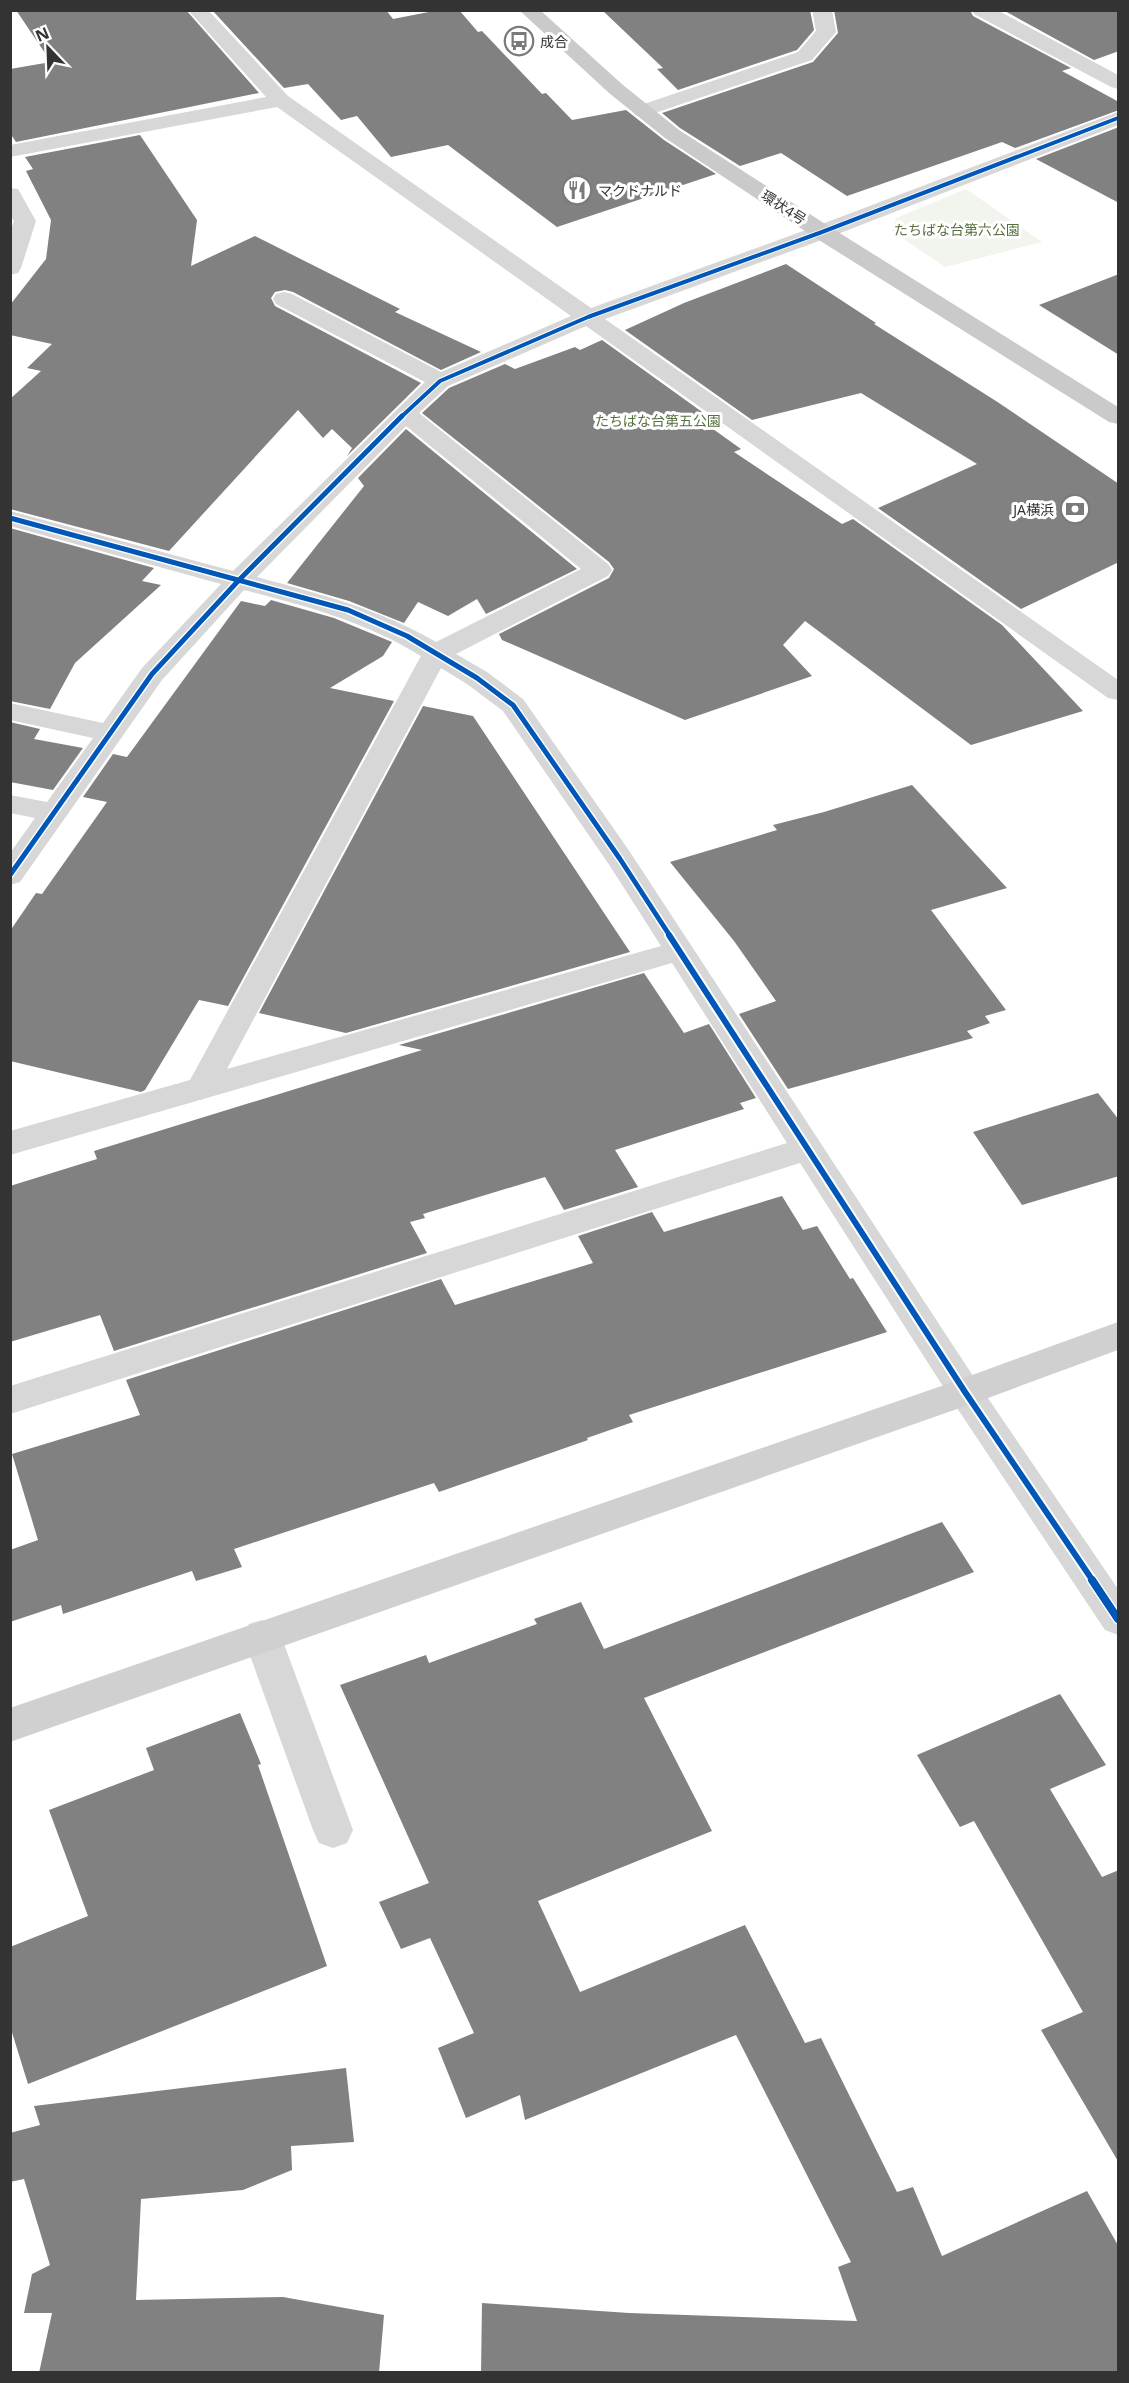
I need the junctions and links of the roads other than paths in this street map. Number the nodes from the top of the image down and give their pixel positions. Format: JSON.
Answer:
{"nodes":[{"id":1,"x":197,"y":10,"type":"edge"},
{"id":2,"x":528,"y":10,"type":"edge"},
{"id":3,"x":822,"y":10,"type":"edge"},
{"id":4,"x":981,"y":10,"type":"edge"},
{"id":5,"x":1119,"y":83,"type":"edge"},
{"id":6,"x":281,"y":100,"type":"junction"},
{"id":7,"x":642,"y":111,"type":"junction"},
{"id":8,"x":1119,"y":118,"type":"edge"},
{"id":9,"x":10,"y":151,"type":"edge"},
{"id":10,"x":10,"y":194,"type":"edge"},
{"id":11,"x":822,"y":232,"type":"junction"},
{"id":12,"x":10,"y":268,"type":"edge"},
{"id":13,"x":284,"y":299,"type":"dead end"},
{"id":14,"x":588,"y":317,"type":"junction"},
{"id":15,"x":440,"y":381,"type":"junction"},
{"id":16,"x":405,"y":413,"type":"junction"},
{"id":17,"x":1119,"y":417,"type":"edge"},
{"id":18,"x":10,"y":518,"type":"edge"},
{"id":19,"x":238,"y":580,"type":"junction"},
{"id":20,"x":436,"y":653,"type":"junction"},
{"id":21,"x":1119,"y":692,"type":"edge"},
{"id":22,"x":10,"y":711,"type":"edge"},
{"id":23,"x":110,"y":733,"type":"junction"},
{"id":24,"x":10,"y":804,"type":"edge"},
{"id":25,"x":54,"y":813,"type":"junction"},
{"id":26,"x":10,"y":874,"type":"edge"},
{"id":27,"x":678,"y":951,"type":"junction"},
{"id":28,"x":202,"y":1087,"type":"junction"},
{"id":29,"x":10,"y":1143,"type":"edge"},
{"id":30,"x":806,"y":1149,"type":"junction"},
{"id":31,"x":1119,"y":1336,"type":"edge"},
{"id":32,"x":965,"y":1392,"type":"junction"},
{"id":33,"x":10,"y":1400,"type":"edge"},
{"id":34,"x":1119,"y":1619,"type":"edge"},
{"id":35,"x":262,"y":1636,"type":"junction"},
{"id":36,"x":10,"y":1725,"type":"edge"},
{"id":37,"x":333,"y":1830,"type":"dead end"}],
"edges":[{"from":1,"to":6,"type":"street"},
{"from":2,"to":7,"type":"main road","name":"環状4号"},
{"from":3,"to":7,"type":"street"},
{"from":4,"to":5,"type":"street"},
{"from":6,"to":9,"type":"street"},
{"from":6,"to":14,"type":"street"},
{"from":7,"to":11,"type":"main road","name":"環状4号"},
{"from":8,"to":11,"type":"street"},
{"from":10,"to":12,"type":"street"},
{"from":11,"to":14,"type":"street"},
{"from":11,"to":17,"type":"main road","name":"環状4号"},
{"from":13,"to":15,"type":"street"},
{"from":14,"to":15,"type":"street"},
{"from":14,"to":21,"type":"street"},
{"from":15,"to":16,"type":"street"},
{"from":16,"to":19,"type":"street"},
{"from":16,"to":20,"type":"street"},
{"from":18,"to":19,"type":"street"},
{"from":19,"to":20,"type":"street"},
{"from":19,"to":23,"type":"street"},
{"from":20,"to":27,"type":"street"},
{"from":20,"to":28,"type":"street"},
{"from":22,"to":23,"type":"street"},
{"from":23,"to":25,"type":"street"},
{"from":24,"to":25,"type":"street"},
{"from":25,"to":26,"type":"street"},
{"from":27,"to":28,"type":"street"},
{"from":27,"to":30,"type":"street"},
{"from":28,"to":29,"type":"street"},
{"from":30,"to":32,"type":"street"},
{"from":30,"to":33,"type":"street"},
{"from":31,"to":32,"type":"street"},
{"from":32,"to":34,"type":"street"},
{"from":32,"to":35,"type":"street"},
{"from":35,"to":36,"type":"street"},
{"from":35,"to":37,"type":"street"}]}
